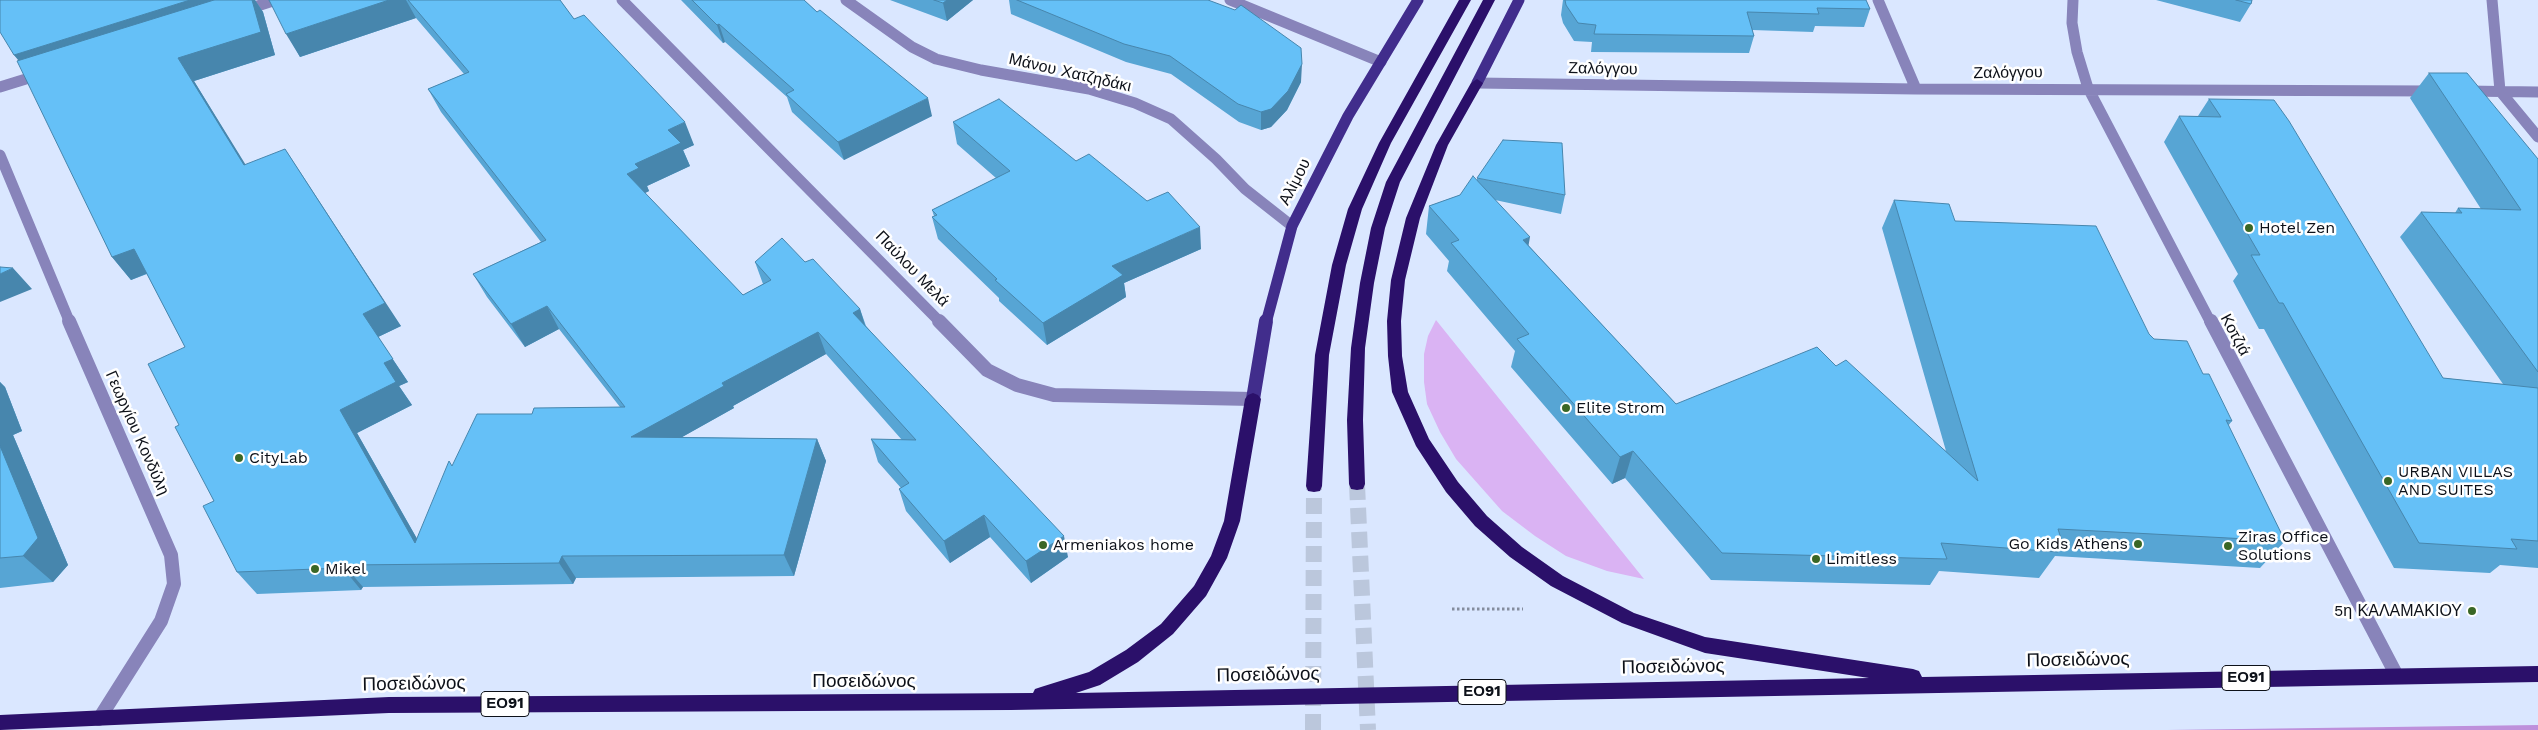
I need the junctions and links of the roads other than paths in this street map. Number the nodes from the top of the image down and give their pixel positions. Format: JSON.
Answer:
{"nodes":[{"id":1,"x":276,"y":0,"type":"edge"},
{"id":2,"x":622,"y":0,"type":"edge"},
{"id":3,"x":846,"y":0,"type":"edge"},
{"id":4,"x":1230,"y":0,"type":"edge"},
{"id":5,"x":1418,"y":0,"type":"edge"},
{"id":6,"x":1465,"y":0,"type":"edge"},
{"id":7,"x":1489,"y":0,"type":"edge"},
{"id":8,"x":1519,"y":0,"type":"edge"},
{"id":9,"x":1878,"y":0,"type":"edge"},
{"id":10,"x":2073,"y":0,"type":"edge"},
{"id":11,"x":2492,"y":0,"type":"edge"},
{"id":12,"x":228,"y":15,"type":"edge"},
{"id":13,"x":1381,"y":62,"type":"junction"},
{"id":14,"x":57,"y":69,"type":"edge"},
{"id":15,"x":1478,"y":83,"type":"junction"},
{"id":16,"x":0,"y":87,"type":"edge"},
{"id":17,"x":2088,"y":88,"type":"junction"},
{"id":18,"x":1916,"y":89,"type":"junction"},
{"id":19,"x":2500,"y":92,"type":"junction"},
{"id":20,"x":2538,"y":92,"type":"edge"},
{"id":21,"x":2538,"y":137,"type":"edge"},
{"id":22,"x":0,"y":155,"type":"edge"},
{"id":23,"x":1292,"y":226,"type":"junction"},
{"id":24,"x":1253,"y":399,"type":"junction"},
{"id":25,"x":1357,"y":484,"type":"tunnel mouth"},
{"id":26,"x":1314,"y":486,"type":"tunnel mouth"},
{"id":27,"x":2538,"y":674,"type":"edge"},
{"id":28,"x":2397,"y":676,"type":"junction"},
{"id":29,"x":1954,"y":683,"type":"junction"},
{"id":30,"x":1011,"y":702,"type":"junction"},
{"id":31,"x":99,"y":719,"type":"junction"},
{"id":32,"x":0,"y":723,"type":"edge"}],
"edges":[{"from":1,"to":12,"type":"street"},
{"from":2,"to":24,"type":"street","name":"Παύλου Μελά"},
{"from":3,"to":23,"type":"street","name":"Μάνου Χατζηδάκι"},
{"from":4,"to":13,"type":"street"},
{"from":5,"to":13,"type":"main road","name":"Αλίμου"},
{"from":6,"to":26,"type":"highway"},
{"from":7,"to":25,"type":"highway"},
{"from":8,"to":15,"type":"main road"},
{"from":9,"to":18,"type":"street"},
{"from":10,"to":17,"type":"street","name":"Κοτζιά"},
{"from":11,"to":19,"type":"street"},
{"from":13,"to":23,"type":"main road","name":"Αλίμου"},
{"from":14,"to":16,"type":"street"},
{"from":15,"to":18,"type":"street","name":"Ζαλόγγου"},
{"from":15,"to":29,"type":"highway"},
{"from":17,"to":18,"type":"street","name":"Ζαλόγγου"},
{"from":17,"to":19,"type":"street","name":"Ζαλόγγου"},
{"from":17,"to":28,"type":"street","name":"Κοτζιά"},
{"from":19,"to":20,"type":"street","name":"Ζαλόγγου"},
{"from":19,"to":21,"type":"street"},
{"from":22,"to":31,"type":"street","name":"Γεωργίου Κονδύλη"},
{"from":23,"to":24,"type":"main road","name":"Αλίμου"},
{"from":24,"to":30,"type":"highway"},
{"from":27,"to":28,"type":"highway","name":"Ποσειδώνος","number":"ΕΟ91"},
{"from":28,"to":29,"type":"highway","name":"Ποσειδώνος","number":"ΕΟ91"},
{"from":29,"to":30,"type":"highway","name":"Ποσειδώνος","number":"ΕΟ91"},
{"from":30,"to":31,"type":"highway","name":"Ποσειδώνος","number":"ΕΟ91"},
{"from":31,"to":32,"type":"highway","name":"Ποσειδώνος","number":"ΕΟ91"}]}
